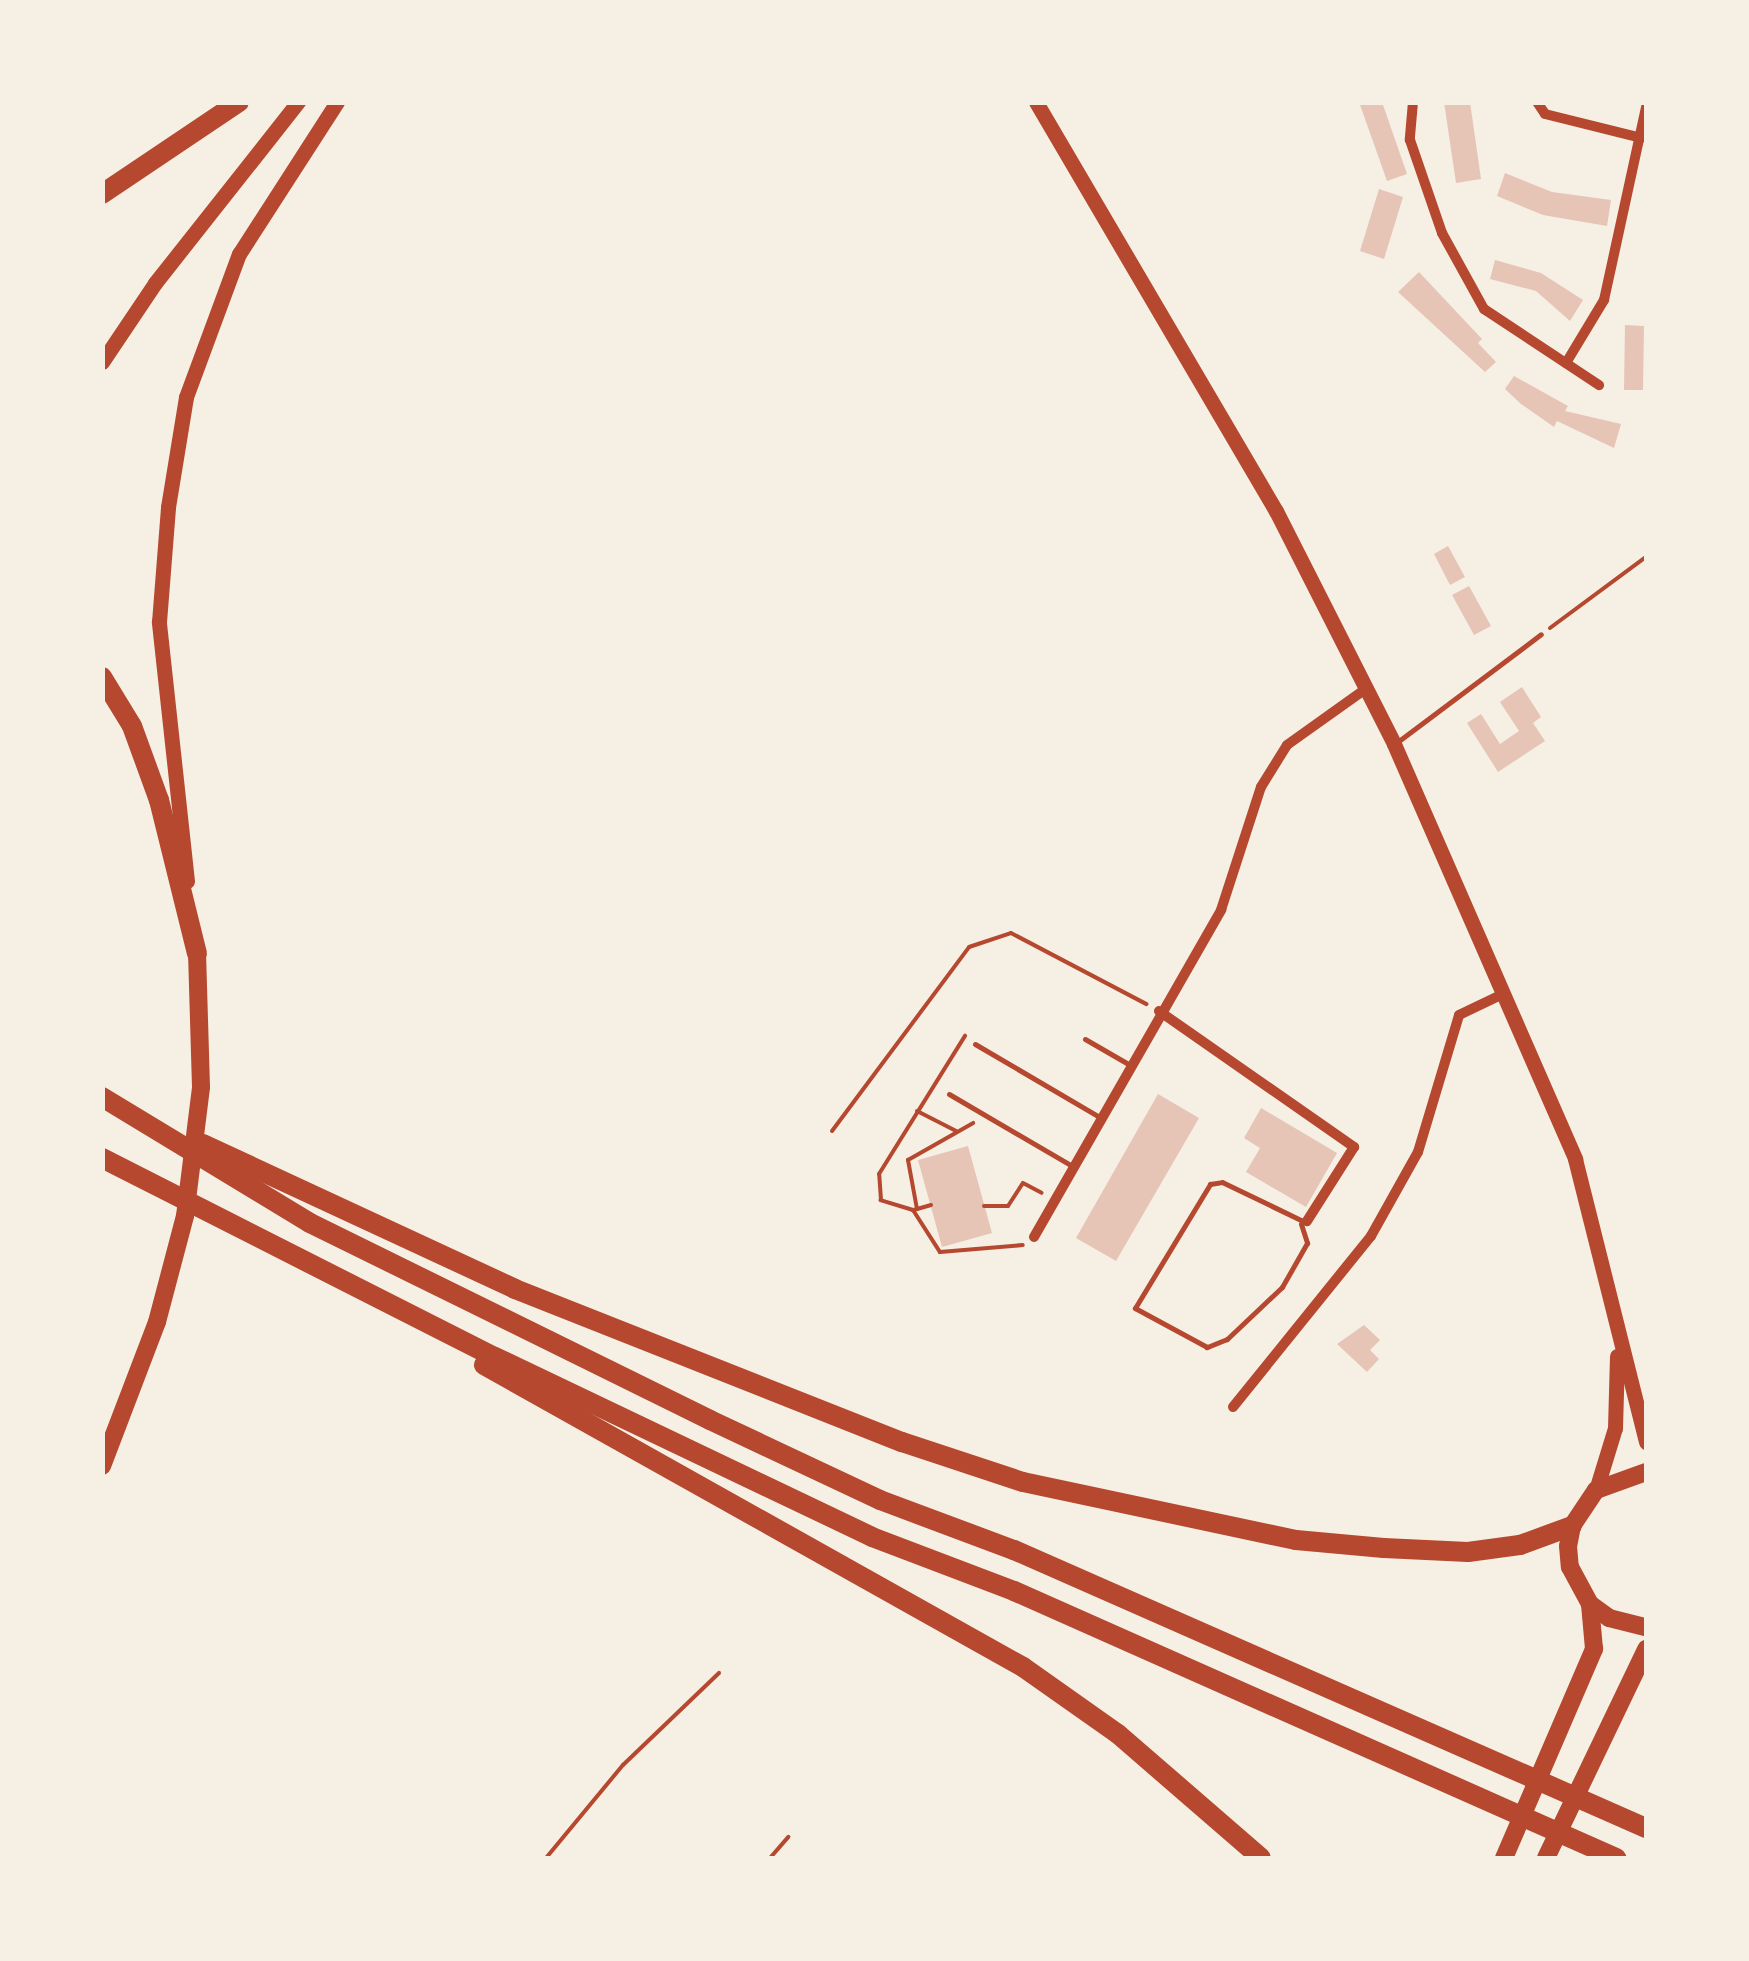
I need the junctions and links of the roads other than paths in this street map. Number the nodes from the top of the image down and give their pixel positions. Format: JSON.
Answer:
{"nodes":[{"id":1,"x":238,"y":102,"type":"edge"},
{"id":2,"x":298,"y":102,"type":"edge"},
{"id":3,"x":337,"y":102,"type":"edge"},
{"id":4,"x":1036,"y":102,"type":"edge"},
{"id":5,"x":1413,"y":102,"type":"edge"},
{"id":6,"x":1537,"y":102,"type":"edge"},
{"id":7,"x":1646,"y":107,"type":"edge"},
{"id":8,"x":1642,"y":138,"type":"junction"},
{"id":9,"x":102,"y":194,"type":"edge"},
{"id":10,"x":102,"y":362,"type":"edge"},
{"id":11,"x":1566,"y":363,"type":"junction"},
{"id":12,"x":1599,"y":385,"type":"dead end"},
{"id":13,"x":1541,"y":634,"type":"road end"},
{"id":14,"x":102,"y":677,"type":"edge"},
{"id":15,"x":1367,"y":688,"type":"junction"},
{"id":16,"x":1394,"y":744,"type":"junction"},
{"id":17,"x":197,"y":953,"type":"junction"},
{"id":18,"x":1506,"y":992,"type":"junction"},
{"id":19,"x":1159,"y":1011,"type":"junction"},
{"id":20,"x":1084,"y":1039,"type":"dead end"},
{"id":21,"x":975,"y":1044,"type":"road end"},
{"id":22,"x":1131,"y":1065,"type":"junction"},
{"id":23,"x":949,"y":1094,"type":"dead end"},
{"id":24,"x":102,"y":1095,"type":"edge"},
{"id":25,"x":1101,"y":1118,"type":"junction"},
{"id":26,"x":102,"y":1158,"type":"edge"},
{"id":27,"x":1074,"y":1168,"type":"junction"},
{"id":28,"x":1304,"y":1223,"type":"junction"},
{"id":29,"x":1034,"y":1237,"type":"road end"},
{"id":30,"x":294,"y":1257,"type":"junction"},
{"id":31,"x":1618,"y":1335,"type":"junction"},
{"id":32,"x":1233,"y":1408,"type":"dead end"},
{"id":33,"x":1646,"y":1442,"type":"edge"},
{"id":34,"x":102,"y":1470,"type":"edge"},
{"id":35,"x":1646,"y":1472,"type":"edge"},
{"id":36,"x":1596,"y":1490,"type":"junction"},
{"id":37,"x":1572,"y":1526,"type":"junction"},
{"id":38,"x":1590,"y":1604,"type":"junction"},
{"id":39,"x":1646,"y":1627,"type":"edge"},
{"id":40,"x":1646,"y":1649,"type":"edge"},
{"id":41,"x":1646,"y":1828,"type":"edge"},
{"id":42,"x":1260,"y":1858,"type":"edge"},
{"id":43,"x":1504,"y":1858,"type":"edge"},
{"id":44,"x":1546,"y":1858,"type":"edge"},
{"id":45,"x":1616,"y":1858,"type":"edge"}],
"edges":[{"from":1,"to":9,"type":"highway"},
{"from":2,"to":10,"type":"main road"},
{"from":3,"to":17,"type":"main road"},
{"from":4,"to":15,"type":"main road"},
{"from":5,"to":11,"type":"street"},
{"from":6,"to":8,"type":"street"},
{"from":7,"to":8,"type":"street"},
{"from":8,"to":11,"type":"street"},
{"from":11,"to":12,"type":"street"},
{"from":13,"to":16,"type":"lane"},
{"from":14,"to":17,"type":"highway"},
{"from":15,"to":16,"type":"main road"},
{"from":15,"to":19,"type":"street"},
{"from":16,"to":18,"type":"main road"},
{"from":17,"to":34,"type":"main road"},
{"from":18,"to":31,"type":"main road"},
{"from":18,"to":32,"type":"street"},
{"from":19,"to":22,"type":"street"},
{"from":19,"to":28,"type":"street"},
{"from":20,"to":22,"type":"lane"},
{"from":21,"to":25,"type":"lane"},
{"from":22,"to":25,"type":"street"},
{"from":23,"to":27,"type":"lane"},
{"from":24,"to":37,"type":"highway"},
{"from":24,"to":41,"type":"highway"},
{"from":25,"to":27,"type":"street"},
{"from":26,"to":30,"type":"highway"},
{"from":27,"to":29,"type":"street"},
{"from":28,"to":28,"type":"lane"},
{"from":30,"to":42,"type":"highway"},
{"from":30,"to":45,"type":"highway"},
{"from":31,"to":33,"type":"main road"},
{"from":31,"to":36,"type":"main road"},
{"from":35,"to":36,"type":"main road"},
{"from":36,"to":37,"type":"main road"},
{"from":37,"to":38,"type":"main road"},
{"from":38,"to":39,"type":"main road"},
{"from":38,"to":43,"type":"main road"},
{"from":40,"to":44,"type":"main road"}]}
